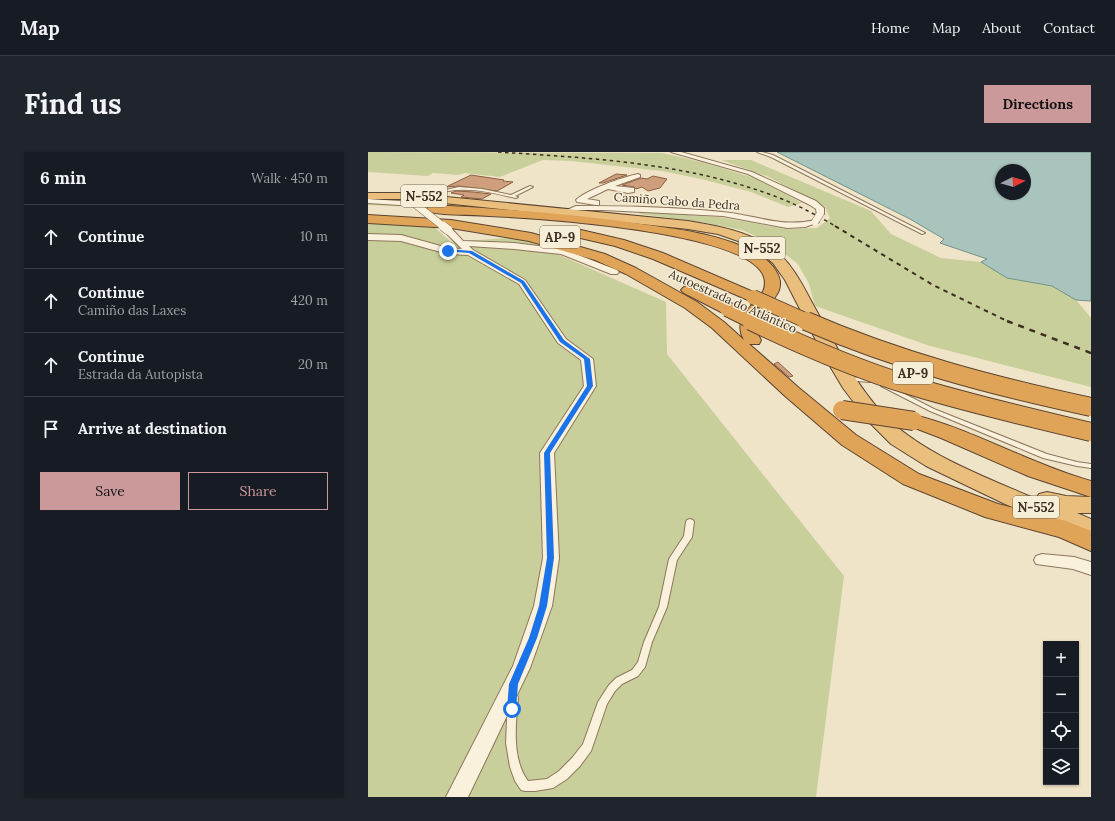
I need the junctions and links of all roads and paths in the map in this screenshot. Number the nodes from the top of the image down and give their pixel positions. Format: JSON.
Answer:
{"nodes":[{"id":1,"x":674,"y":152,"type":"edge"},
{"id":2,"x":760,"y":152,"type":"edge"},
{"id":3,"x":638,"y":176,"type":"dead end"},
{"id":4,"x":531,"y":187,"type":"dead end"},
{"id":5,"x":608,"y":187,"type":"junction"},
{"id":6,"x":368,"y":191,"type":"edge"},
{"id":7,"x":628,"y":191,"type":"dead end"},
{"id":8,"x":368,"y":196,"type":"edge"},
{"id":9,"x":427,"y":197,"type":"junction"},
{"id":10,"x":368,"y":200,"type":"edge"},
{"id":11,"x":479,"y":203,"type":"junction"},
{"id":12,"x":368,"y":208,"type":"edge"},
{"id":13,"x":603,"y":208,"type":"junction"},
{"id":14,"x":566,"y":212,"type":"junction"},
{"id":15,"x":368,"y":216,"type":"edge"},
{"id":16,"x":368,"y":219,"type":"edge"},
{"id":17,"x":923,"y":233,"type":"dead end"},
{"id":18,"x":368,"y":237,"type":"edge"},
{"id":19,"x":466,"y":248,"type":"junction"},
{"id":20,"x":614,"y":272,"type":"dead end"},
{"id":21,"x":744,"y":300,"type":"junction"},
{"id":22,"x":847,"y":379,"type":"junction"},
{"id":23,"x":1091,"y":395,"type":"edge"},
{"id":24,"x":1091,"y":407,"type":"edge"},
{"id":25,"x":1091,"y":419,"type":"edge"},
{"id":26,"x":1091,"y":432,"type":"edge"},
{"id":27,"x":1091,"y":466,"type":"edge"},
{"id":28,"x":982,"y":484,"type":"junction"},
{"id":29,"x":1091,"y":489,"type":"edge"},
{"id":30,"x":1091,"y":505,"type":"edge"},
{"id":31,"x":690,"y":522,"type":"dead end"},
{"id":32,"x":1091,"y":528,"type":"edge"},
{"id":33,"x":1091,"y":542,"type":"edge"},
{"id":34,"x":1042,"y":560,"type":"dead end"},
{"id":35,"x":1091,"y":569,"type":"edge"},
{"id":36,"x":514,"y":684,"type":"junction"},
{"id":37,"x":457,"y":797,"type":"edge"}],
"edges":[{"from":1,"to":13,"type":"street","name":"Camiño Cabo da Pedra","bridge":true},
{"from":2,"to":17,"type":"lane"},
{"from":3,"to":5,"type":"street","name":"Camiño Cabo da Pedra"},
{"from":4,"to":9,"type":"lane"},
{"from":5,"to":7,"type":"street","name":"Camiño Cabo da Pedra"},
{"from":5,"to":13,"type":"street","name":"Camiño Cabo da Pedra"},
{"from":6,"to":9,"type":"highway","number":"N-552"},
{"from":8,"to":11,"type":"highway","number":"N-552"},
{"from":9,"to":11,"type":"highway","number":"N-552"},
{"from":10,"to":19,"type":"street","bridge":true},
{"from":11,"to":14,"type":"highway","number":"N-552"},
{"from":12,"to":21,"type":"highway","name":"Autoestrada do Atlántico","number":"AP-9"},
{"from":12,"to":29,"type":"highway","bridge":true},
{"from":13,"to":14,"type":"street","name":"Camiño Cabo da Pedra"},
{"from":14,"to":22,"type":"highway","number":"N-552"},
{"from":15,"to":21,"type":"highway"},
{"from":16,"to":33,"type":"highway"},
{"from":18,"to":19,"type":"street"},
{"from":19,"to":20,"type":"street"},
{"from":19,"to":36,"type":"street"},
{"from":21,"to":23,"type":"highway"},
{"from":21,"to":24,"type":"highway","name":"Autoestrada do Atlántico","number":"AP-9","bridge":true},
{"from":21,"to":25,"type":"highway","name":"Autoestrada do Atlántico","number":"AP-9"},
{"from":21,"to":26,"type":"highway","bridge":true},
{"from":22,"to":27,"type":"lane"},
{"from":22,"to":28,"type":"highway","number":"N-552"},
{"from":28,"to":30,"type":"highway","number":"N-552"},
{"from":28,"to":32,"type":"highway","number":"N-552"},
{"from":31,"to":36,"type":"lane"},
{"from":34,"to":35,"type":"street"},
{"from":36,"to":37,"type":"street"}]}
